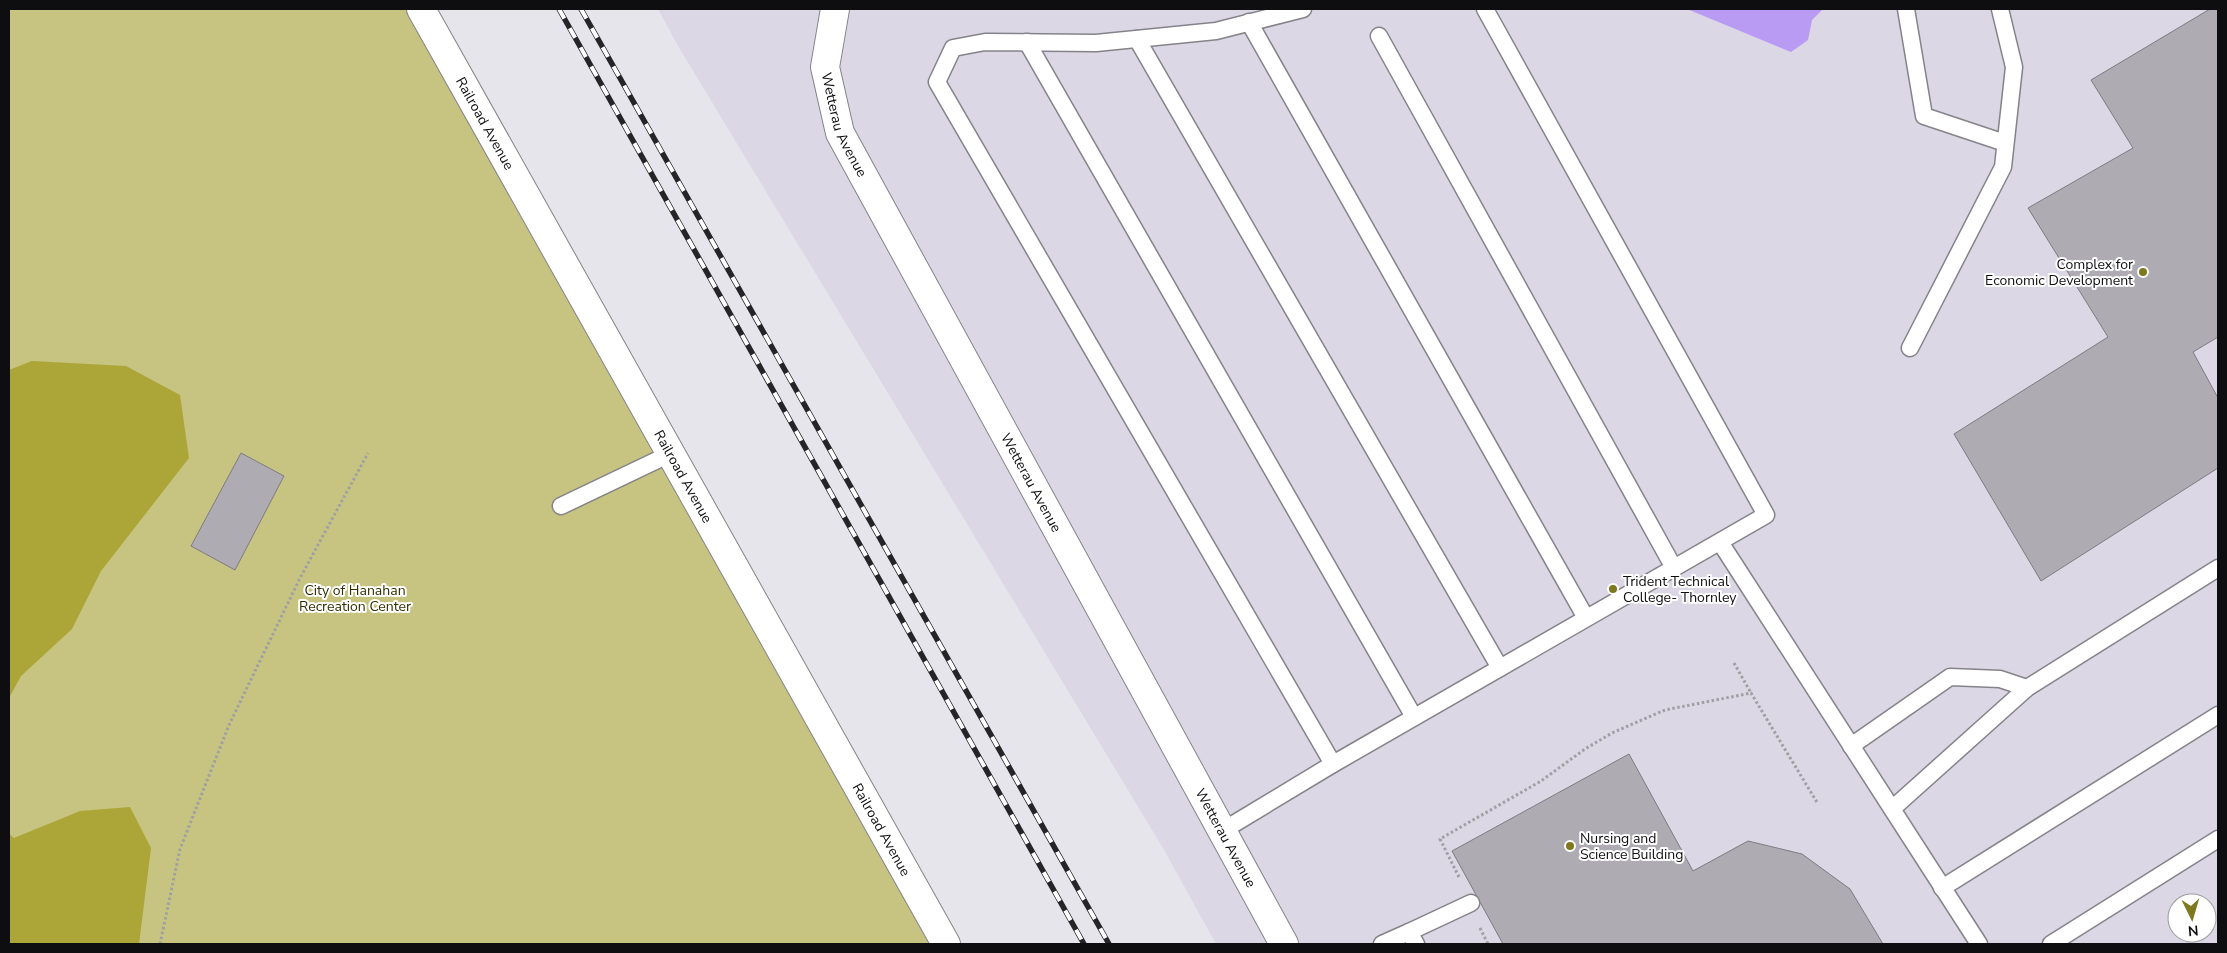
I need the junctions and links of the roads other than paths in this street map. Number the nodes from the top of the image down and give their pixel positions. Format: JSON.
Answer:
{"nodes":[{"id":1,"x":421,"y":9,"type":"edge"},
{"id":2,"x":835,"y":9,"type":"edge"},
{"id":3,"x":1303,"y":9,"type":"edge"},
{"id":4,"x":1485,"y":9,"type":"edge"},
{"id":5,"x":1906,"y":9,"type":"edge"},
{"id":6,"x":2000,"y":9,"type":"edge"},
{"id":7,"x":1250,"y":22,"type":"junction"},
{"id":8,"x":1379,"y":36,"type":"dead end"},
{"id":9,"x":1137,"y":39,"type":"junction"},
{"id":10,"x":1027,"y":42,"type":"junction"},
{"id":11,"x":2005,"y":143,"type":"junction"},
{"id":12,"x":1910,"y":348,"type":"dead end"},
{"id":13,"x":672,"y":452,"type":"junction"},
{"id":14,"x":560,"y":506,"type":"dead end"},
{"id":15,"x":1720,"y":542,"type":"junction"},
{"id":16,"x":1674,"y":568,"type":"junction"},
{"id":17,"x":2218,"y":568,"type":"edge"},
{"id":18,"x":1586,"y":618,"type":"junction"},
{"id":19,"x":1500,"y":668,"type":"junction"},
{"id":20,"x":2027,"y":688,"type":"junction"},
{"id":21,"x":2218,"y":715,"type":"edge"},
{"id":22,"x":1414,"y":717,"type":"junction"},
{"id":23,"x":1851,"y":746,"type":"junction"},
{"id":24,"x":1333,"y":764,"type":"junction"},
{"id":25,"x":1892,"y":809,"type":"junction"},
{"id":26,"x":1222,"y":831,"type":"junction"},
{"id":27,"x":2218,"y":839,"type":"edge"},
{"id":28,"x":1942,"y":888,"type":"junction"},
{"id":29,"x":1471,"y":903,"type":"dead end"},
{"id":30,"x":1413,"y":938,"type":"edge"},
{"id":31,"x":946,"y":944,"type":"edge"},
{"id":32,"x":1284,"y":944,"type":"edge"},
{"id":33,"x":1382,"y":944,"type":"edge"},
{"id":34,"x":1979,"y":944,"type":"edge"},
{"id":35,"x":2051,"y":944,"type":"edge"}],
"edges":[{"from":1,"to":13,"type":"street","name":"Railroad Avenue"},
{"from":2,"to":26,"type":"street","name":"Wetterau Avenue"},
{"from":3,"to":7,"type":"lane"},
{"from":4,"to":15,"type":"lane"},
{"from":5,"to":11,"type":"lane"},
{"from":6,"to":11,"type":"lane"},
{"from":7,"to":9,"type":"lane"},
{"from":7,"to":18,"type":"lane"},
{"from":8,"to":16,"type":"lane"},
{"from":9,"to":10,"type":"lane"},
{"from":9,"to":19,"type":"lane"},
{"from":10,"to":22,"type":"lane"},
{"from":10,"to":24,"type":"lane"},
{"from":11,"to":12,"type":"lane"},
{"from":13,"to":14,"type":"lane"},
{"from":13,"to":31,"type":"street","name":"Railroad Avenue"},
{"from":15,"to":16,"type":"lane"},
{"from":15,"to":23,"type":"lane"},
{"from":16,"to":18,"type":"lane"},
{"from":17,"to":20,"type":"lane"},
{"from":18,"to":19,"type":"lane"},
{"from":19,"to":22,"type":"lane"},
{"from":20,"to":23,"type":"lane"},
{"from":20,"to":25,"type":"lane"},
{"from":21,"to":28,"type":"lane"},
{"from":22,"to":24,"type":"lane"},
{"from":23,"to":25,"type":"lane"},
{"from":24,"to":26,"type":"lane"},
{"from":25,"to":28,"type":"lane"},
{"from":26,"to":32,"type":"street","name":"Wetterau Avenue"},
{"from":27,"to":35,"type":"lane"},
{"from":28,"to":34,"type":"lane"},
{"from":29,"to":30,"type":"lane"},
{"from":30,"to":33,"type":"lane"}]}
